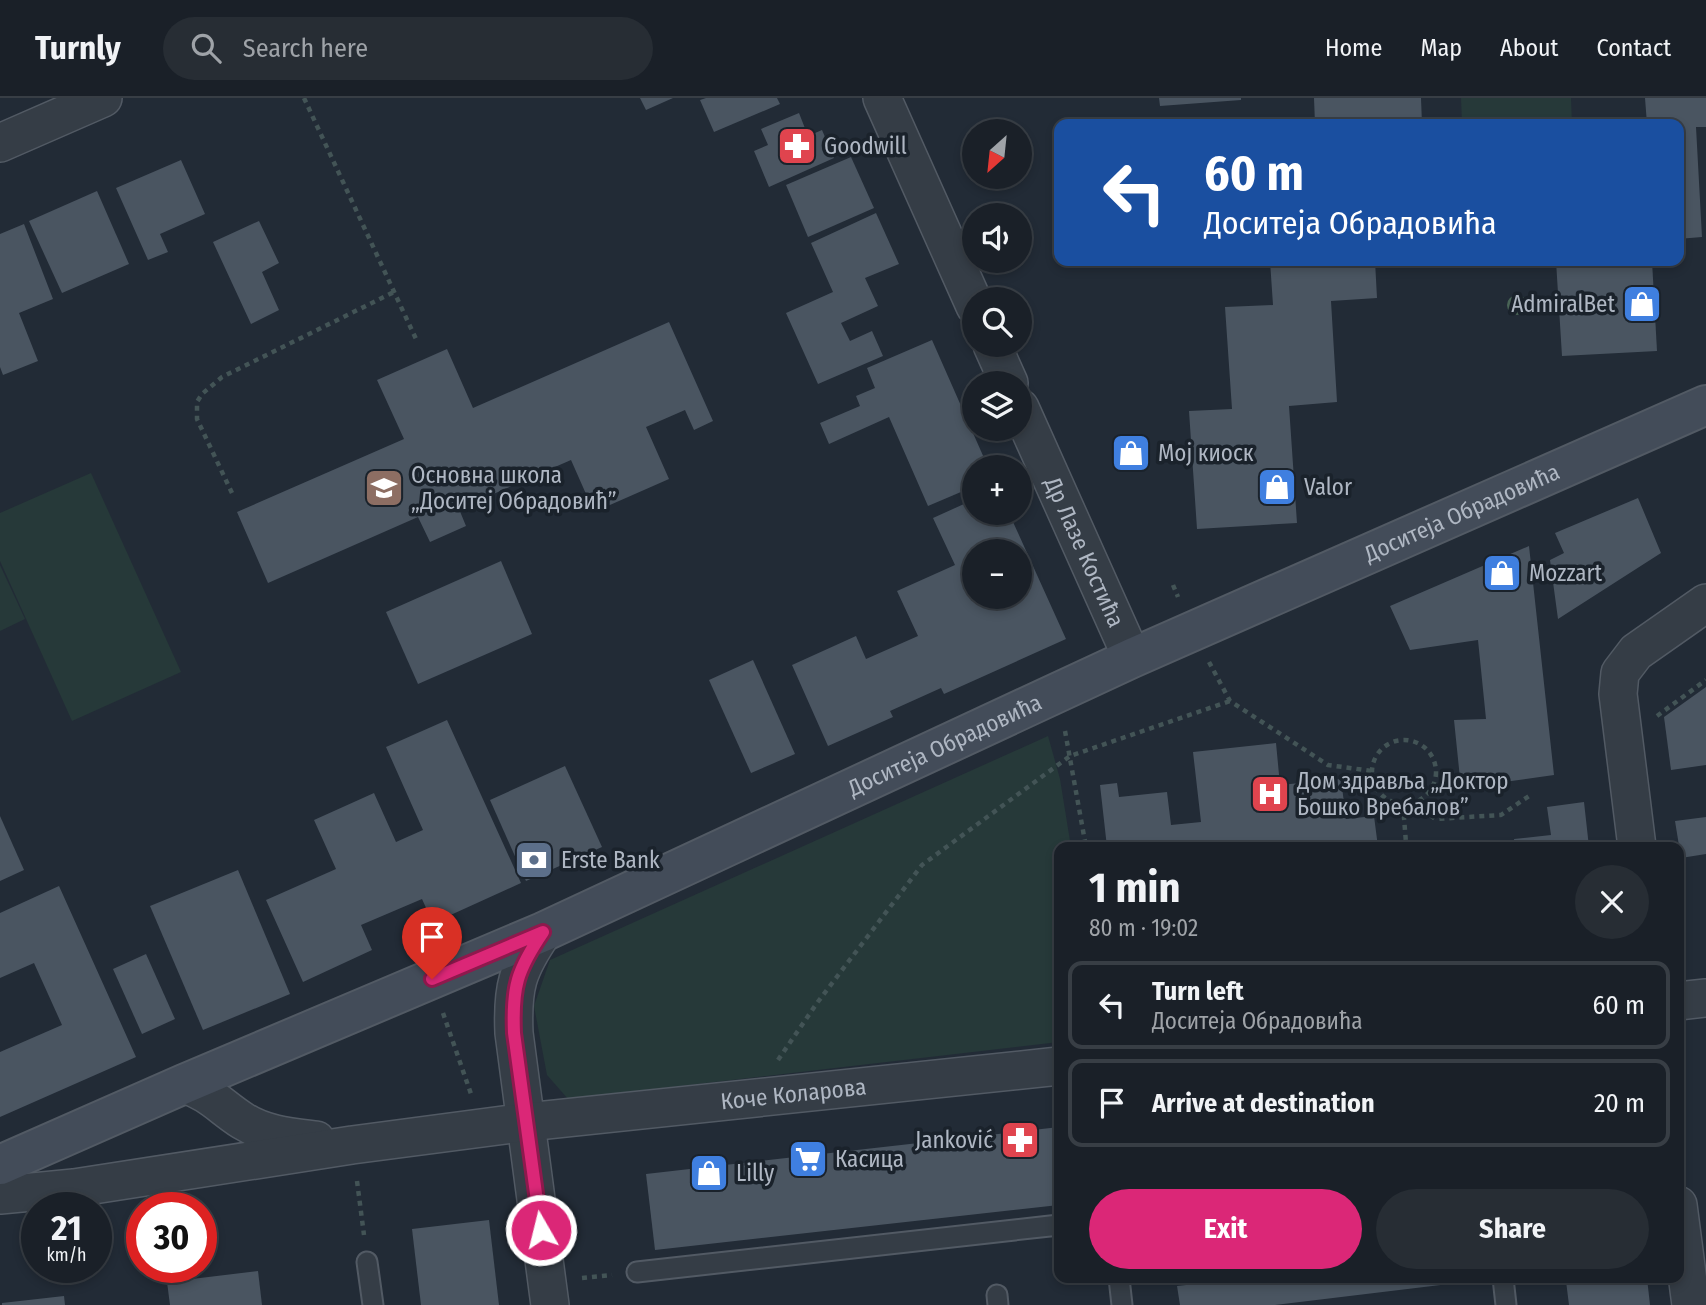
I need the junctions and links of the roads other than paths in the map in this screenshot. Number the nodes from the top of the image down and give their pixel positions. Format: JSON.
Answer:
{"nodes":[{"id":1,"x":103,"y":98,"type":"edge"},
{"id":2,"x":882,"y":98,"type":"edge"},
{"id":3,"x":0,"y":143,"type":"edge"},
{"id":4,"x":967,"y":287,"type":"edge"},
{"id":5,"x":1706,"y":405,"type":"edge"},
{"id":6,"x":1032,"y":435,"type":"edge"},
{"id":7,"x":1706,"y":603,"type":"edge"},
{"id":8,"x":1132,"y":658,"type":"junction"},
{"id":9,"x":1636,"y":842,"type":"edge"},
{"id":10,"x":543,"y":932,"type":"junction"},
{"id":11,"x":1706,"y":998,"type":"edge"},
{"id":12,"x":1684,"y":1000,"type":"edge"},
{"id":13,"x":1054,"y":1067,"type":"edge"},
{"id":14,"x":184,"y":1084,"type":"junction"},
{"id":15,"x":527,"y":1122,"type":"junction"},
{"id":16,"x":352,"y":1145,"type":"junction"},
{"id":17,"x":0,"y":1165,"type":"edge"},
{"id":18,"x":0,"y":1195,"type":"edge"},
{"id":19,"x":1054,"y":1226,"type":"edge"},
{"id":20,"x":1684,"y":1251,"type":"edge"},
{"id":21,"x":367,"y":1262,"type":"road end"},
{"id":22,"x":637,"y":1272,"type":"road end"},
{"id":23,"x":1120,"y":1283,"type":"edge"},
{"id":24,"x":1504,"y":1283,"type":"edge"},
{"id":25,"x":549,"y":1293,"type":"edge"},
{"id":26,"x":373,"y":1305,"type":"edge"},
{"id":27,"x":1122,"y":1305,"type":"edge"},
{"id":28,"x":1506,"y":1305,"type":"edge"},
{"id":29,"x":1691,"y":1305,"type":"edge"}],
"edges":[{"from":1,"to":3,"type":"street"},
{"from":2,"to":4,"type":"street"},
{"from":5,"to":8,"type":"street","name":"Доситеја Обрадовића"},
{"from":6,"to":8,"type":"street","name":"Др Лазе Костића"},
{"from":7,"to":9,"type":"street"},
{"from":8,"to":10,"type":"street","name":"Доситеја Обрадовића"},
{"from":10,"to":14,"type":"street","name":"Доситеја Обрадовића"},
{"from":10,"to":15,"type":"street"},
{"from":11,"to":12,"type":"street"},
{"from":13,"to":15,"type":"street","name":"Коче Коларова"},
{"from":14,"to":16,"type":"street"},
{"from":14,"to":17,"type":"street","name":"Доситеја Обрадовића"},
{"from":15,"to":16,"type":"street","name":"Коче Коларова"},
{"from":15,"to":25,"type":"street"},
{"from":16,"to":18,"type":"street"},
{"from":19,"to":22,"type":"lane"},
{"from":20,"to":29,"type":"street"},
{"from":21,"to":26,"type":"lane"},
{"from":23,"to":27,"type":"lane"},
{"from":24,"to":28,"type":"lane"}]}
